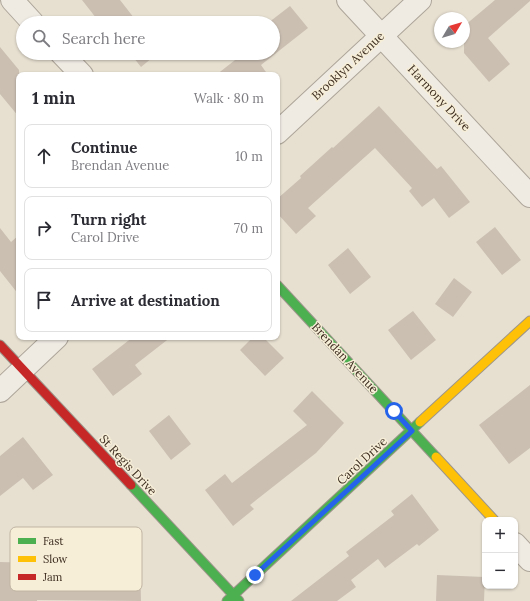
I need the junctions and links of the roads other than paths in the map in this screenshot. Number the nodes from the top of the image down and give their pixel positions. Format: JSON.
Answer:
{"nodes":[{"id":1,"x":12,"y":0,"type":"edge"},
{"id":2,"x":348,"y":0,"type":"edge"},
{"id":3,"x":420,"y":0,"type":"edge"},
{"id":4,"x":27,"y":16,"type":"edge"},
{"id":5,"x":382,"y":36,"type":"junction"},
{"id":6,"x":68,"y":60,"type":"edge"},
{"id":7,"x":79,"y":72,"type":"edge"},
{"id":8,"x":280,"y":130,"type":"edge"},
{"id":9,"x":530,"y":196,"type":"edge"},
{"id":10,"x":280,"y":288,"type":"edge"},
{"id":11,"x":530,"y":321,"type":"edge"},
{"id":12,"x":54,"y":340,"type":"edge"},
{"id":13,"x":0,"y":345,"type":"edge"},
{"id":14,"x":22,"y":369,"type":"junction"},
{"id":15,"x":0,"y":390,"type":"edge"},
{"id":16,"x":412,"y":431,"type":"junction"},
{"id":17,"x":491,"y":517,"type":"edge"},
{"id":18,"x":518,"y":547,"type":"edge"},
{"id":19,"x":530,"y":560,"type":"edge"},
{"id":20,"x":233,"y":599,"type":"edge"}],
"edges":[{"from":1,"to":4,"type":"street"},
{"from":2,"to":5,"type":"street","name":"Harmony Drive"},
{"from":3,"to":5,"type":"street","name":"Brooklyn Avenue"},
{"from":5,"to":8,"type":"street","name":"Brooklyn Avenue"},
{"from":5,"to":9,"type":"street","name":"Harmony Drive"},
{"from":6,"to":7,"type":"street"},
{"from":10,"to":16,"type":"street","name":"Brendan Avenue"},
{"from":11,"to":16,"type":"street","name":"Carol Drive"},
{"from":12,"to":14,"type":"street"},
{"from":13,"to":14,"type":"street","name":"St Regis Drive"},
{"from":14,"to":15,"type":"street"},
{"from":14,"to":20,"type":"street","name":"St Regis Drive"},
{"from":16,"to":17,"type":"street","name":"Brendan Avenue"},
{"from":16,"to":20,"type":"street","name":"Carol Drive"},
{"from":18,"to":19,"type":"street"}]}
